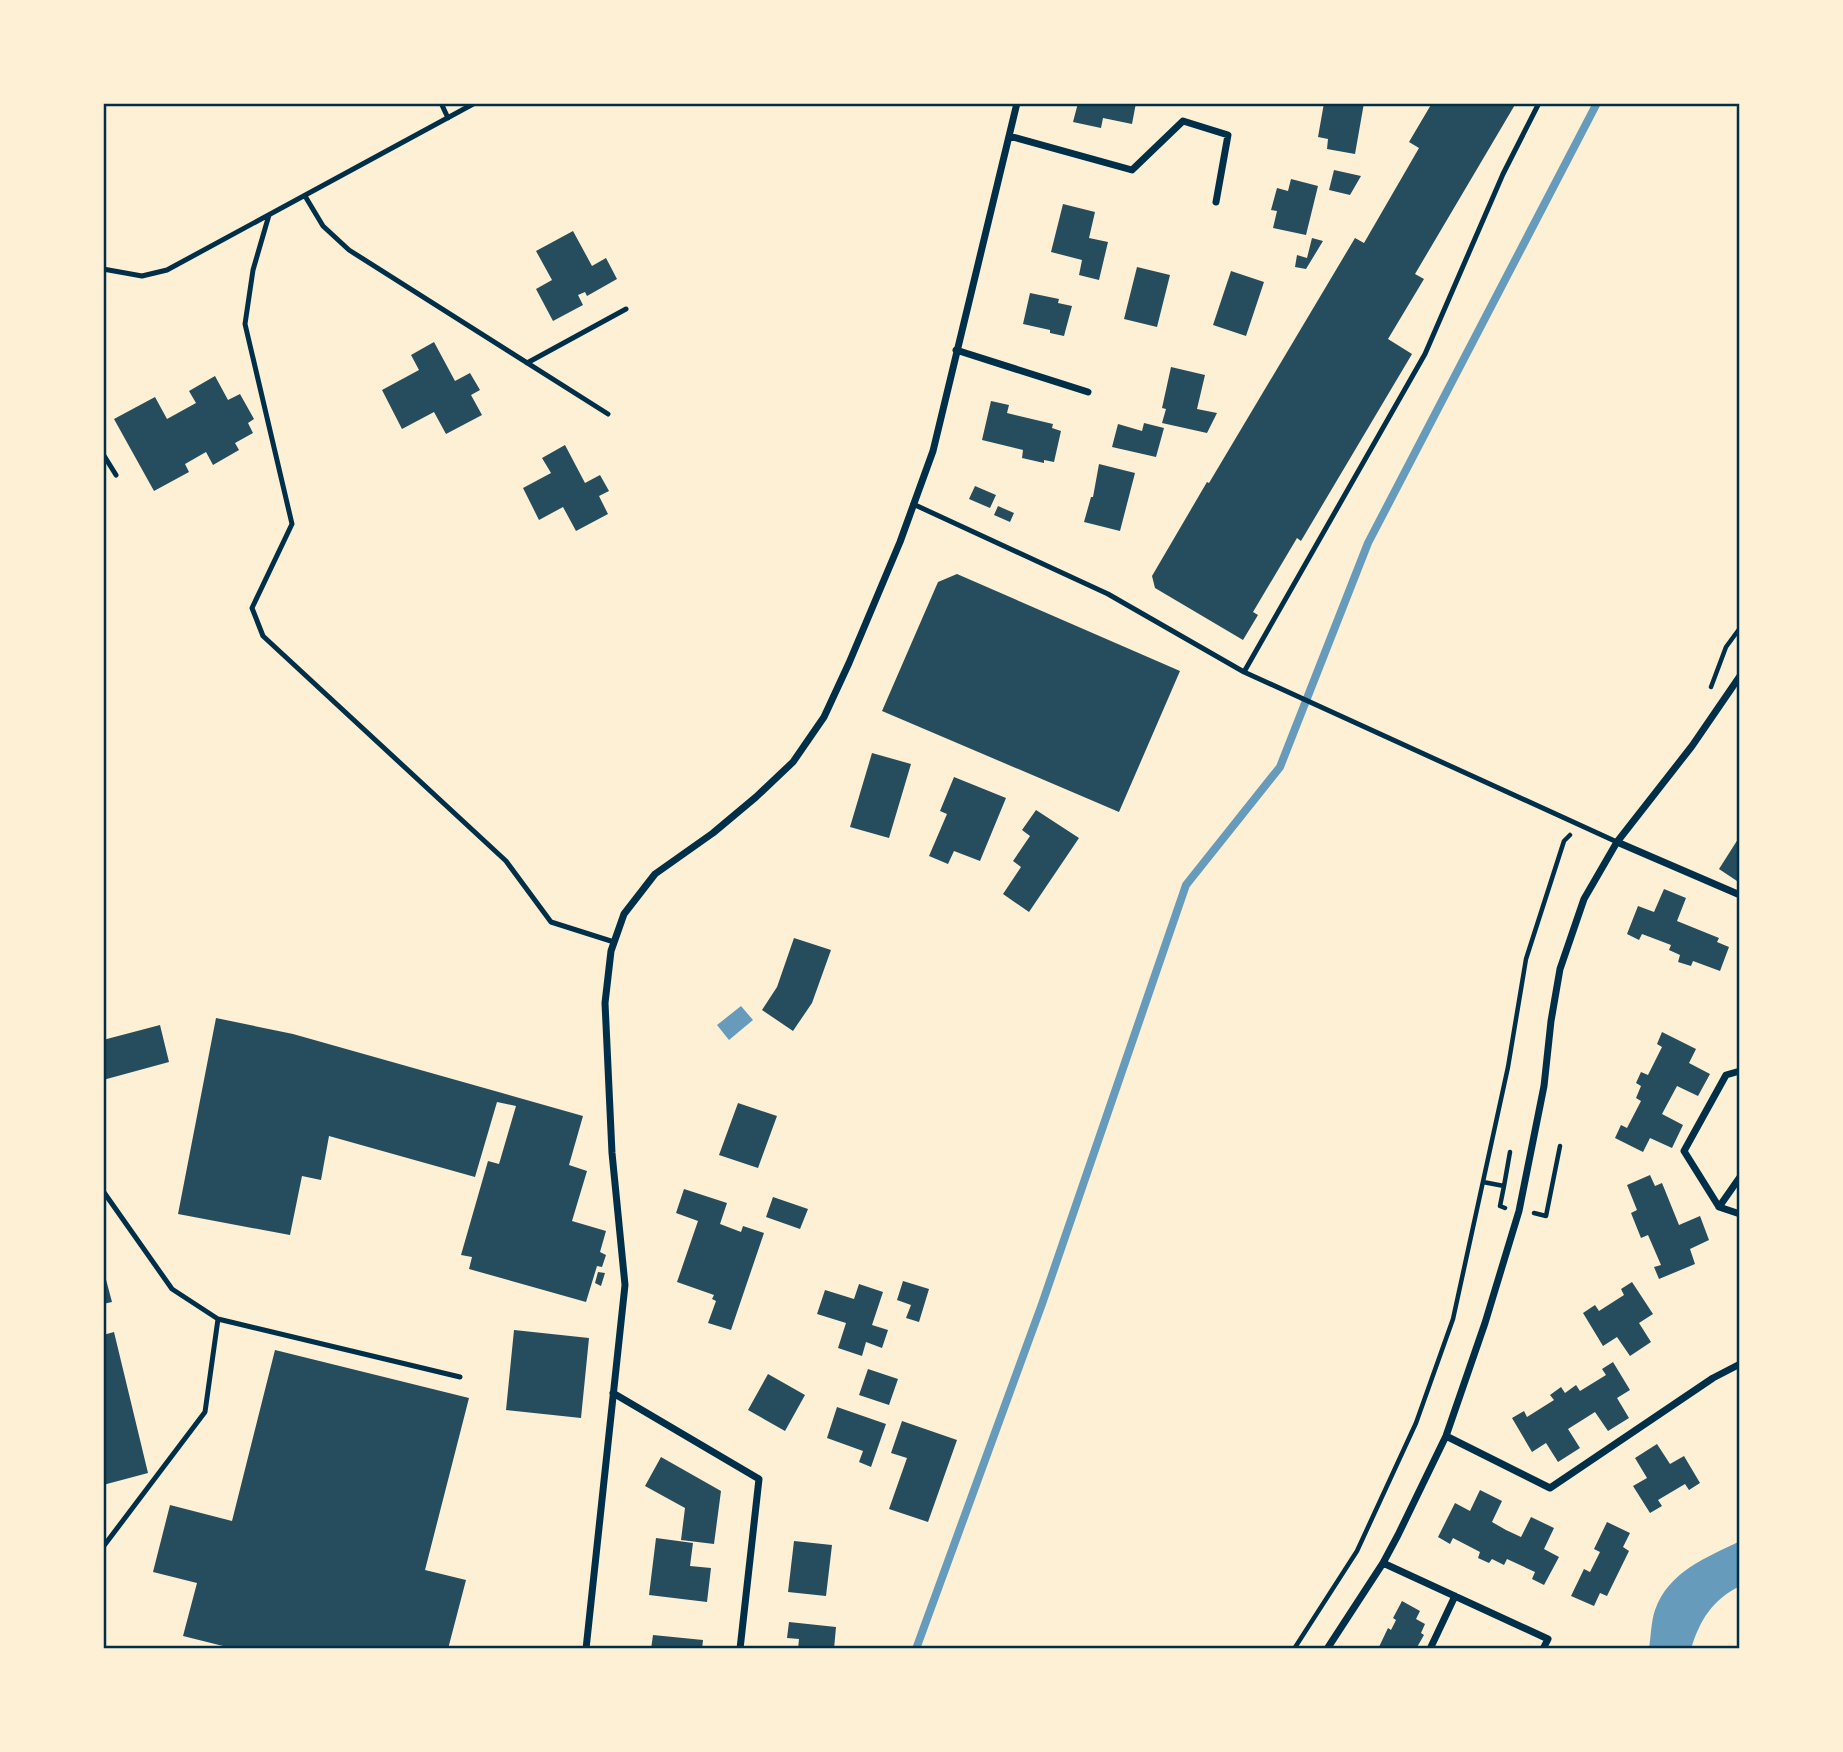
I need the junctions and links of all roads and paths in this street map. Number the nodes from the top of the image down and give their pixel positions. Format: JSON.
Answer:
{"nodes":[{"id":1,"x":441,"y":103,"type":"edge"},
{"id":2,"x":475,"y":103,"type":"edge"},
{"id":3,"x":1017,"y":103,"type":"edge"},
{"id":4,"x":1539,"y":103,"type":"edge"},
{"id":5,"x":448,"y":118,"type":"junction"},
{"id":6,"x":1009,"y":136,"type":"junction"},
{"id":7,"x":305,"y":196,"type":"junction"},
{"id":8,"x":1216,"y":202,"type":"dead end"},
{"id":9,"x":269,"y":215,"type":"junction"},
{"id":10,"x":103,"y":269,"type":"edge"},
{"id":11,"x":626,"y":309,"type":"dead end"},
{"id":12,"x":956,"y":350,"type":"junction"},
{"id":13,"x":527,"y":363,"type":"junction"},
{"id":14,"x":1088,"y":392,"type":"dead end"},
{"id":15,"x":608,"y":414,"type":"dead end"},
{"id":16,"x":103,"y":454,"type":"edge"},
{"id":17,"x":116,"y":475,"type":"dead end"},
{"id":18,"x":913,"y":505,"type":"junction"},
{"id":19,"x":1740,"y":628,"type":"edge"},
{"id":20,"x":1244,"y":672,"type":"junction"},
{"id":21,"x":1740,"y":676,"type":"edge"},
{"id":22,"x":1710,"y":690,"type":"dead end"},
{"id":23,"x":1580,"y":824,"type":"junction"},
{"id":24,"x":1617,"y":842,"type":"junction"},
{"id":25,"x":1740,"y":895,"type":"edge"},
{"id":26,"x":614,"y":942,"type":"junction"},
{"id":27,"x":1740,"y":1071,"type":"edge"},
{"id":28,"x":1560,"y":1146,"type":"dead end"},
{"id":29,"x":1510,"y":1152,"type":"dead end"},
{"id":30,"x":1740,"y":1177,"type":"edge"},
{"id":31,"x":1483,"y":1182,"type":"junction"},
{"id":32,"x":1504,"y":1186,"type":"junction"},
{"id":33,"x":103,"y":1191,"type":"edge"},
{"id":34,"x":1719,"y":1208,"type":"junction"},
{"id":35,"x":1520,"y":1211,"type":"junction"},
{"id":36,"x":1740,"y":1214,"type":"edge"},
{"id":37,"x":218,"y":1319,"type":"junction"},
{"id":38,"x":1740,"y":1364,"type":"edge"},
{"id":39,"x":460,"y":1377,"type":"dead end"},
{"id":40,"x":613,"y":1393,"type":"junction"},
{"id":41,"x":1446,"y":1436,"type":"junction"},
{"id":42,"x":103,"y":1547,"type":"edge"},
{"id":43,"x":1383,"y":1563,"type":"junction"},
{"id":44,"x":1455,"y":1596,"type":"junction"},
{"id":45,"x":586,"y":1649,"type":"edge"},
{"id":46,"x":740,"y":1649,"type":"edge"},
{"id":47,"x":1294,"y":1649,"type":"edge"},
{"id":48,"x":1327,"y":1649,"type":"edge"},
{"id":49,"x":1430,"y":1649,"type":"edge"},
{"id":50,"x":1543,"y":1649,"type":"edge"}],
"edges":[{"from":1,"to":5,"type":"lane"},
{"from":2,"to":5,"type":"lane"},
{"from":3,"to":6,"type":"street"},
{"from":4,"to":20,"type":"lane"},
{"from":5,"to":7,"type":"lane"},
{"from":6,"to":8,"type":"street"},
{"from":6,"to":12,"type":"street"},
{"from":7,"to":9,"type":"lane"},
{"from":7,"to":13,"type":"lane"},
{"from":9,"to":10,"type":"lane"},
{"from":9,"to":26,"type":"lane"},
{"from":11,"to":13,"type":"lane"},
{"from":12,"to":14,"type":"street"},
{"from":12,"to":18,"type":"street"},
{"from":13,"to":15,"type":"lane"},
{"from":16,"to":17,"type":"lane"},
{"from":18,"to":20,"type":"lane"},
{"from":18,"to":26,"type":"street"},
{"from":19,"to":22,"type":"path"},
{"from":20,"to":23,"type":"lane"},
{"from":21,"to":24,"type":"street"},
{"from":23,"to":24,"type":"lane"},
{"from":23,"to":31,"type":"path"},
{"from":24,"to":25,"type":"street"},
{"from":24,"to":35,"type":"street"},
{"from":26,"to":40,"type":"street"},
{"from":27,"to":34,"type":"street"},
{"from":28,"to":35,"type":"path"},
{"from":29,"to":32,"type":"path"},
{"from":30,"to":34,"type":"street"},
{"from":31,"to":32,"type":"path"},
{"from":31,"to":47,"type":"path"},
{"from":32,"to":35,"type":"path"},
{"from":33,"to":37,"type":"lane"},
{"from":34,"to":36,"type":"street"},
{"from":35,"to":41,"type":"street"},
{"from":37,"to":39,"type":"lane"},
{"from":37,"to":42,"type":"lane"},
{"from":38,"to":41,"type":"street"},
{"from":40,"to":45,"type":"street"},
{"from":40,"to":46,"type":"street"},
{"from":41,"to":43,"type":"street"},
{"from":43,"to":44,"type":"street"},
{"from":43,"to":48,"type":"street"},
{"from":44,"to":49,"type":"street"},
{"from":44,"to":50,"type":"street"}]}
